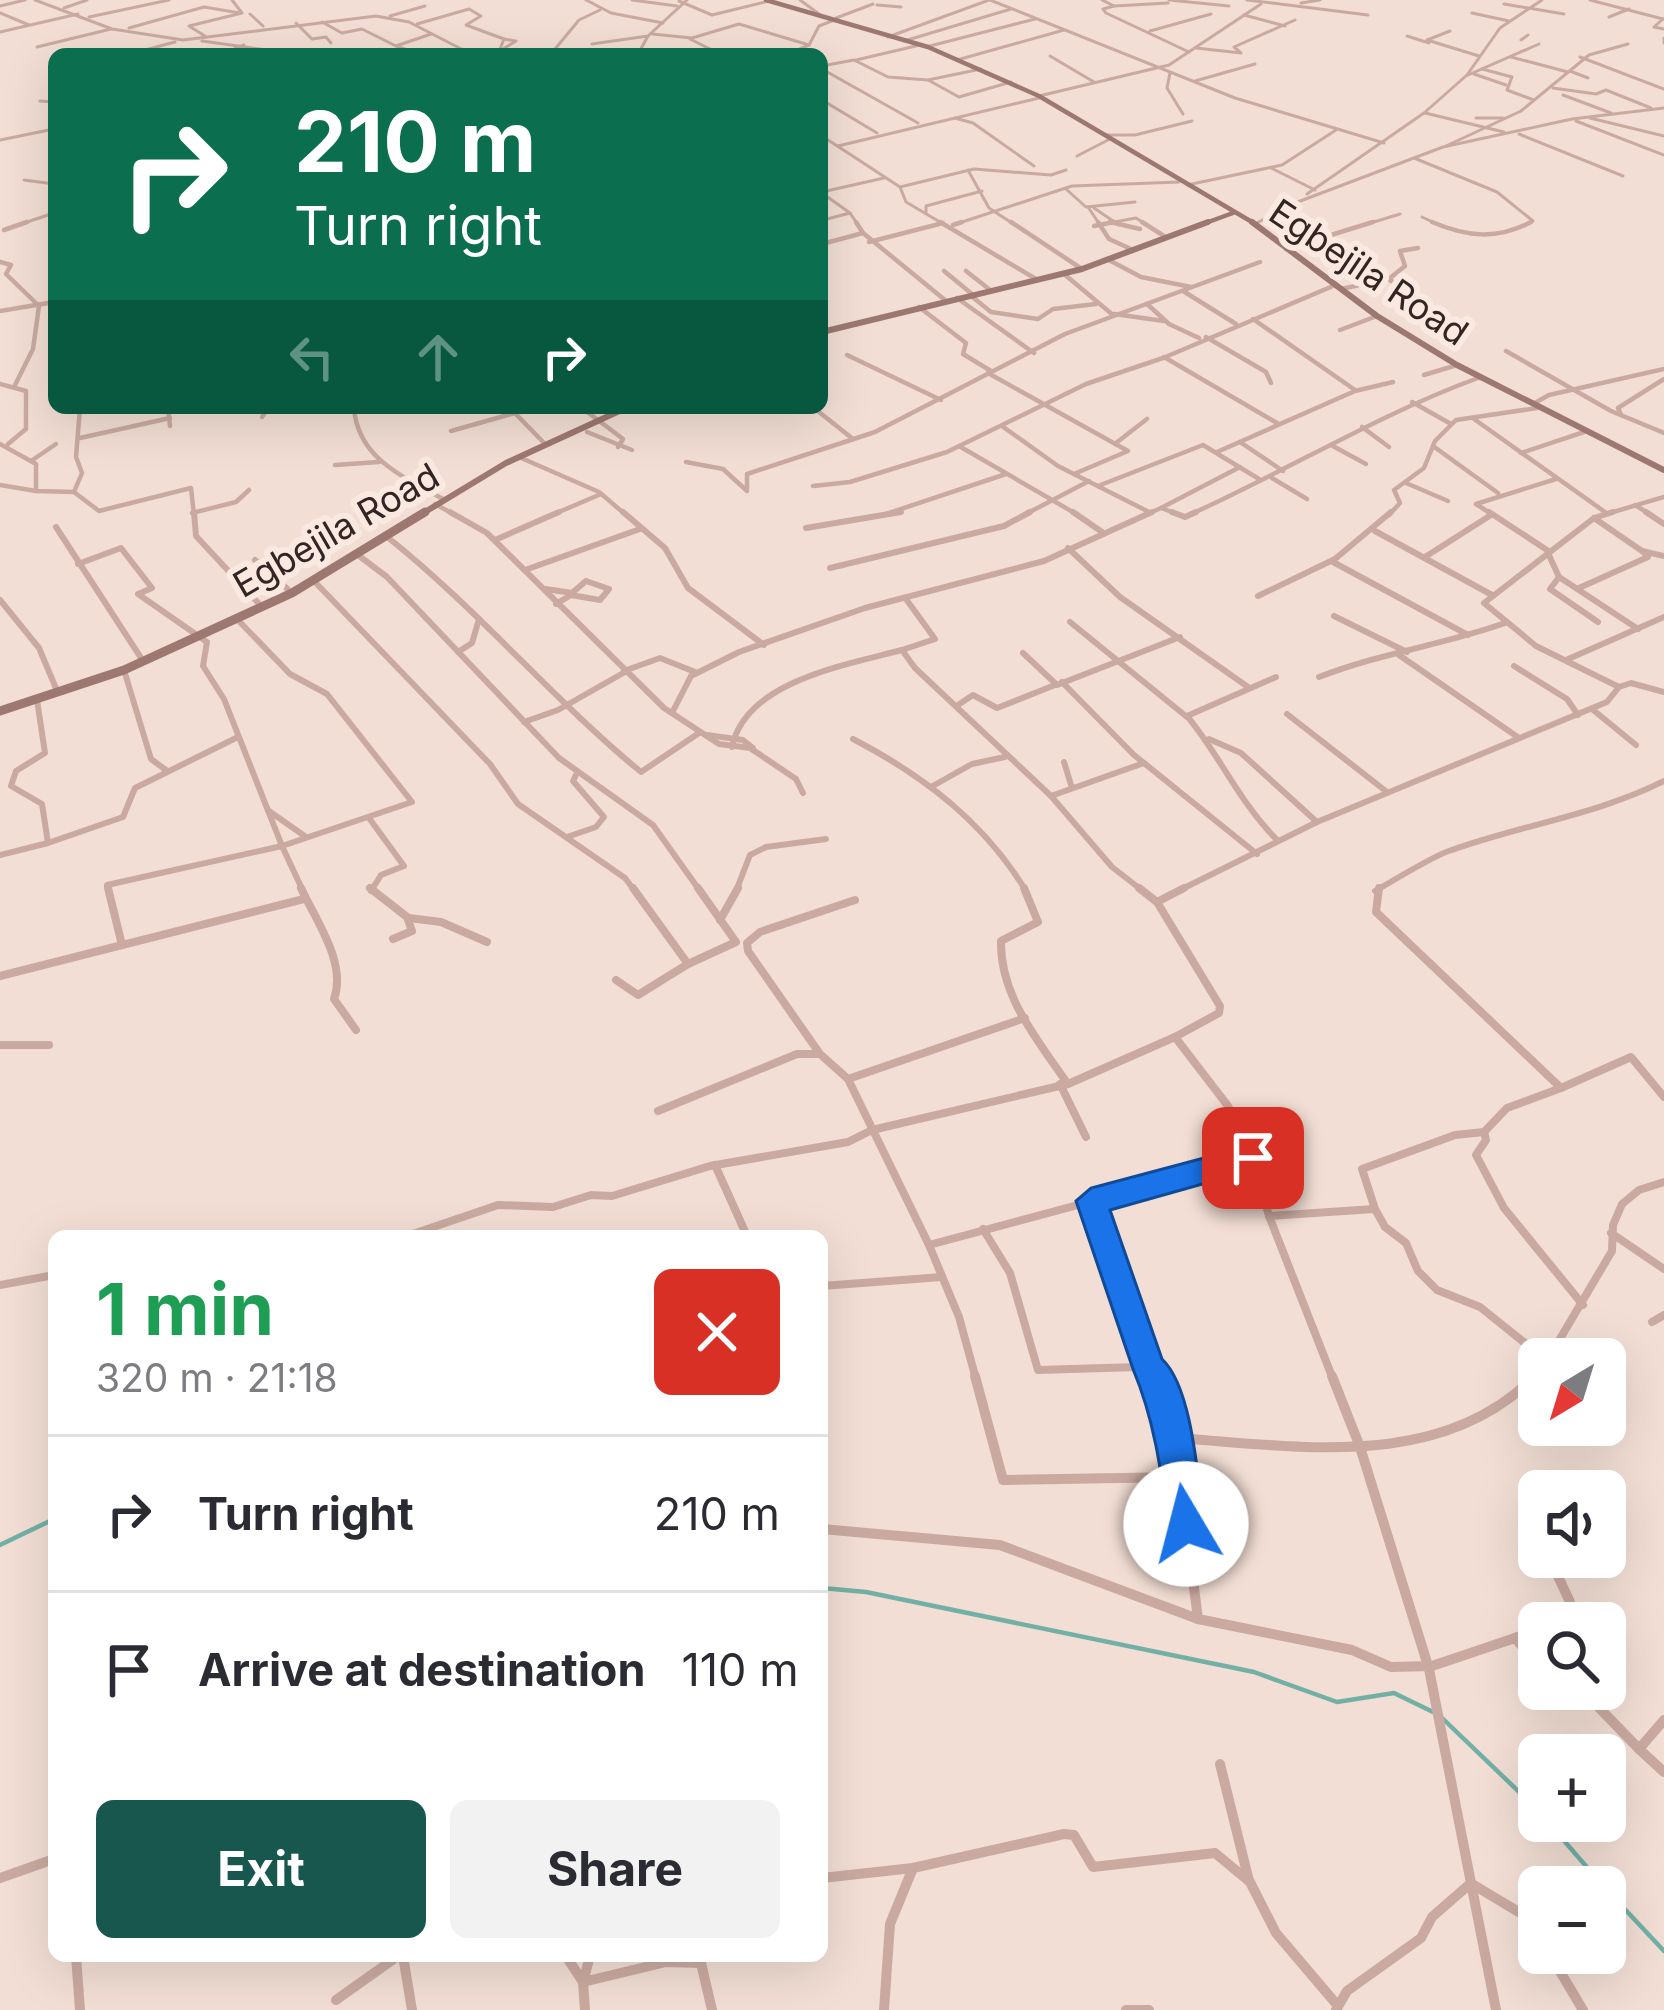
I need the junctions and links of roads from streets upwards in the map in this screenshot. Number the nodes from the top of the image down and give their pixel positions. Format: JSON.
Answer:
{"nodes":[{"id":1,"x":25,"y":0,"type":"edge"},
{"id":2,"x":35,"y":0,"type":"edge"},
{"id":3,"x":87,"y":0,"type":"edge"},
{"id":4,"x":170,"y":0,"type":"edge"},
{"id":5,"x":232,"y":0,"type":"edge"},
{"id":6,"x":586,"y":0,"type":"edge"},
{"id":7,"x":633,"y":0,"type":"edge"},
{"id":8,"x":768,"y":0,"type":"edge"},
{"id":9,"x":800,"y":0,"type":"edge"},
{"id":10,"x":865,"y":0,"type":"edge"},
{"id":11,"x":990,"y":0,"type":"edge"},
{"id":12,"x":1102,"y":0,"type":"edge"},
{"id":13,"x":1248,"y":0,"type":"edge"},
{"id":14,"x":1320,"y":0,"type":"edge"},
{"id":15,"x":1590,"y":0,"type":"edge"},
{"id":16,"x":1169,"y":1,"type":"edge"},
{"id":17,"x":1260,"y":2,"type":"edge"},
{"id":18,"x":1535,"y":2,"type":"edge"},
{"id":19,"x":680,"y":4,"type":"edge"},
{"id":20,"x":1504,"y":4,"type":"dead end"},
{"id":21,"x":376,"y":5,"type":"dead end"},
{"id":22,"x":877,"y":5,"type":"junction"},
{"id":23,"x":425,"y":6,"type":"dead end"},
{"id":24,"x":1114,"y":6,"type":"junction"},
{"id":25,"x":1229,"y":6,"type":"dead end"},
{"id":26,"x":1287,"y":6,"type":"junction"},
{"id":27,"x":901,"y":7,"type":"dead end"},
{"id":28,"x":62,"y":8,"type":"junction"},
{"id":29,"x":0,"y":9,"type":"edge"},
{"id":30,"x":1013,"y":9,"type":"junction"},
{"id":31,"x":1629,"y":9,"type":"junction"},
{"id":32,"x":359,"y":10,"type":"dead end"},
{"id":33,"x":604,"y":10,"type":"junction"},
{"id":34,"x":1472,"y":13,"type":"dead end"},
{"id":35,"x":80,"y":14,"type":"junction"},
{"id":36,"x":240,"y":14,"type":"junction"},
{"id":37,"x":250,"y":14,"type":"dead end"},
{"id":38,"x":819,"y":14,"type":"junction"},
{"id":39,"x":1211,"y":14,"type":"dead end"},
{"id":40,"x":1368,"y":14,"type":"dead end"},
{"id":41,"x":1564,"y":14,"type":"dead end"},
{"id":42,"x":364,"y":15,"type":"junction"},
{"id":43,"x":712,"y":15,"type":"junction"},
{"id":44,"x":1063,"y":15,"type":"dead end"},
{"id":45,"x":1243,"y":15,"type":"junction"},
{"id":46,"x":380,"y":16,"type":"junction"},
{"id":47,"x":1609,"y":17,"type":"dead end"},
{"id":48,"x":87,"y":18,"type":"junction"},
{"id":49,"x":156,"y":19,"type":"junction"},
{"id":50,"x":836,"y":19,"type":"junction"},
{"id":51,"x":1041,"y":19,"type":"junction"},
{"id":52,"x":1664,"y":19,"type":"edge"},
{"id":53,"x":1295,"y":20,"type":"dead end"},
{"id":54,"x":319,"y":21,"type":"junction"},
{"id":55,"x":1509,"y":21,"type":"junction"},
{"id":56,"x":296,"y":23,"type":"junction"},
{"id":57,"x":664,"y":23,"type":"junction"},
{"id":58,"x":415,"y":24,"type":"junction"},
{"id":59,"x":29,"y":25,"type":"junction"},
{"id":60,"x":736,"y":25,"type":"junction"},
{"id":61,"x":1285,"y":26,"type":"junction"},
{"id":62,"x":264,"y":27,"type":"junction"},
{"id":63,"x":111,"y":28,"type":"junction"},
{"id":64,"x":1664,"y":29,"type":"edge"},
{"id":65,"x":1066,"y":30,"type":"junction"},
{"id":66,"x":122,"y":31,"type":"junction"},
{"id":67,"x":1450,"y":31,"type":"dead end"},
{"id":68,"x":0,"y":32,"type":"edge"},
{"id":69,"x":1147,"y":32,"type":"junction"},
{"id":70,"x":147,"y":34,"type":"junction"},
{"id":71,"x":433,"y":34,"type":"junction"},
{"id":72,"x":650,"y":35,"type":"junction"},
{"id":73,"x":1528,"y":35,"type":"dead end"},
{"id":74,"x":682,"y":36,"type":"junction"},
{"id":75,"x":1408,"y":36,"type":"dead end"},
{"id":76,"x":206,"y":37,"type":"junction"},
{"id":77,"x":888,"y":37,"type":"junction"},
{"id":78,"x":1613,"y":38,"type":"dead end"},
{"id":79,"x":504,"y":39,"type":"junction"},
{"id":80,"x":184,"y":40,"type":"junction"},
{"id":81,"x":784,"y":40,"type":"junction"},
{"id":82,"x":1520,"y":40,"type":"junction"},
{"id":83,"x":904,"y":41,"type":"junction"},
{"id":84,"x":331,"y":43,"type":"dead end"},
{"id":85,"x":247,"y":44,"type":"junction"},
{"id":86,"x":592,"y":44,"type":"dead end"},
{"id":87,"x":1430,"y":44,"type":"junction"},
{"id":88,"x":809,"y":45,"type":"junction"},
{"id":89,"x":396,"y":46,"type":"junction"},
{"id":90,"x":923,"y":46,"type":"junction"},
{"id":91,"x":37,"y":47,"type":"dead end"},
{"id":92,"x":153,"y":48,"type":"edge"},
{"id":93,"x":238,"y":48,"type":"edge"},
{"id":94,"x":281,"y":48,"type":"edge"},
{"id":95,"x":402,"y":48,"type":"edge"},
{"id":96,"x":460,"y":48,"type":"edge"},
{"id":97,"x":501,"y":48,"type":"edge"},
{"id":98,"x":506,"y":48,"type":"edge"},
{"id":99,"x":556,"y":48,"type":"edge"},
{"id":100,"x":642,"y":48,"type":"edge"},
{"id":101,"x":707,"y":48,"type":"edge"},
{"id":102,"x":786,"y":48,"type":"edge"},
{"id":103,"x":802,"y":48,"type":"edge"},
{"id":104,"x":1192,"y":50,"type":"junction"},
{"id":105,"x":1606,"y":51,"type":"junction"},
{"id":106,"x":1522,"y":52,"type":"junction"},
{"id":107,"x":1049,"y":56,"type":"dead end"},
{"id":108,"x":1479,"y":56,"type":"junction"},
{"id":109,"x":1509,"y":57,"type":"junction"},
{"id":110,"x":1585,"y":57,"type":"junction"},
{"id":111,"x":854,"y":60,"type":"junction"},
{"id":112,"x":957,"y":60,"type":"junction"},
{"id":113,"x":1255,"y":64,"type":"dead end"},
{"id":114,"x":1488,"y":64,"type":"junction"},
{"id":115,"x":1169,"y":65,"type":"junction"},
{"id":116,"x":828,"y":66,"type":"edge"},
{"id":117,"x":1156,"y":68,"type":"junction"},
{"id":118,"x":981,"y":69,"type":"junction"},
{"id":119,"x":1480,"y":69,"type":"junction"},
{"id":120,"x":828,"y":70,"type":"edge"},
{"id":121,"x":1498,"y":71,"type":"junction"},
{"id":122,"x":1568,"y":71,"type":"junction"},
{"id":123,"x":1171,"y":74,"type":"junction"},
{"id":124,"x":1474,"y":74,"type":"junction"},
{"id":125,"x":1467,"y":75,"type":"junction"},
{"id":126,"x":1588,"y":78,"type":"dead end"},
{"id":127,"x":928,"y":80,"type":"junction"},
{"id":128,"x":1557,"y":81,"type":"junction"},
{"id":129,"x":1012,"y":82,"type":"junction"},
{"id":130,"x":1194,"y":82,"type":"junction"},
{"id":131,"x":1096,"y":83,"type":"junction"},
{"id":132,"x":1573,"y":83,"type":"dead end"},
{"id":133,"x":1507,"y":85,"type":"junction"},
{"id":134,"x":1663,"y":88,"type":"edge"},
{"id":135,"x":1552,"y":89,"type":"junction"},
{"id":136,"x":1040,"y":97,"type":"junction"},
{"id":137,"x":1537,"y":99,"type":"junction"},
{"id":138,"x":40,"y":101,"type":"dead end"},
{"id":139,"x":48,"y":102,"type":"edge"},
{"id":140,"x":828,"y":104,"type":"edge"},
{"id":141,"x":1505,"y":107,"type":"dead end"},
{"id":142,"x":1640,"y":107,"type":"junction"},
{"id":143,"x":1664,"y":110,"type":"edge"},
{"id":144,"x":1521,"y":111,"type":"junction"},
{"id":145,"x":1424,"y":113,"type":"junction"},
{"id":146,"x":1183,"y":114,"type":"dead end"},
{"id":147,"x":1612,"y":114,"type":"junction"},
{"id":148,"x":911,"y":117,"type":"junction"},
{"id":149,"x":951,"y":117,"type":"junction"},
{"id":150,"x":1476,"y":118,"type":"dead end"},
{"id":151,"x":1504,"y":118,"type":"junction"},
{"id":152,"x":1590,"y":118,"type":"junction"},
{"id":153,"x":942,"y":119,"type":"junction"},
{"id":154,"x":1572,"y":119,"type":"junction"},
{"id":155,"x":1192,"y":121,"type":"dead end"},
{"id":156,"x":920,"y":124,"type":"junction"},
{"id":157,"x":1484,"y":128,"type":"junction"},
{"id":158,"x":48,"y":130,"type":"edge"},
{"id":159,"x":1336,"y":130,"type":"junction"},
{"id":160,"x":1517,"y":133,"type":"junction"},
{"id":161,"x":878,"y":134,"type":"junction"},
{"id":162,"x":1664,"y":136,"type":"edge"},
{"id":163,"x":1108,"y":137,"type":"junction"},
{"id":164,"x":0,"y":140,"type":"edge"},
{"id":165,"x":828,"y":140,"type":"edge"},
{"id":166,"x":1384,"y":143,"type":"junction"},
{"id":167,"x":838,"y":146,"type":"junction"},
{"id":168,"x":1443,"y":147,"type":"junction"},
{"id":169,"x":1664,"y":155,"type":"edge"},
{"id":170,"x":1077,"y":156,"type":"dead end"},
{"id":171,"x":1412,"y":158,"type":"junction"},
{"id":172,"x":1034,"y":166,"type":"dead end"},
{"id":173,"x":1270,"y":167,"type":"junction"},
{"id":174,"x":968,"y":170,"type":"junction"},
{"id":175,"x":1066,"y":170,"type":"dead end"},
{"id":176,"x":1623,"y":176,"type":"dead end"},
{"id":177,"x":885,"y":178,"type":"junction"},
{"id":178,"x":24,"y":180,"type":"dead end"},
{"id":179,"x":48,"y":183,"type":"edge"},
{"id":180,"x":1182,"y":183,"type":"junction"},
{"id":181,"x":900,"y":187,"type":"junction"},
{"id":182,"x":1066,"y":189,"type":"junction"},
{"id":183,"x":1315,"y":190,"type":"junction"},
{"id":184,"x":828,"y":191,"type":"edge"},
{"id":185,"x":982,"y":191,"type":"junction"},
{"id":186,"x":828,"y":196,"type":"edge"},
{"id":187,"x":1135,"y":202,"type":"dead end"},
{"id":188,"x":1295,"y":203,"type":"junction"},
{"id":189,"x":1090,"y":207,"type":"junction"},
{"id":190,"x":993,"y":211,"type":"junction"},
{"id":191,"x":926,"y":212,"type":"junction"},
{"id":192,"x":850,"y":213,"type":"junction"},
{"id":193,"x":1233,"y":213,"type":"junction"},
{"id":194,"x":1400,"y":214,"type":"dead end"},
{"id":195,"x":48,"y":215,"type":"edge"},
{"id":196,"x":1422,"y":217,"type":"dead end"},
{"id":197,"x":828,"y":219,"type":"edge"},
{"id":198,"x":1111,"y":223,"type":"junction"},
{"id":199,"x":949,"y":224,"type":"junction"},
{"id":200,"x":1255,"y":224,"type":"junction"},
{"id":201,"x":1098,"y":225,"type":"junction"},
{"id":202,"x":1140,"y":229,"type":"dead end"},
{"id":203,"x":1,"y":230,"type":"edge"},
{"id":204,"x":862,"y":233,"type":"junction"},
{"id":205,"x":1164,"y":236,"type":"junction"},
{"id":206,"x":828,"y":242,"type":"edge"},
{"id":207,"x":869,"y":242,"type":"junction"},
{"id":208,"x":1418,"y":248,"type":"dead end"},
{"id":209,"x":1131,"y":249,"type":"junction"},
{"id":210,"x":1285,"y":250,"type":"junction"},
{"id":211,"x":1107,"y":259,"type":"junction"},
{"id":212,"x":0,"y":262,"type":"edge"},
{"id":213,"x":1260,"y":262,"type":"dead end"},
{"id":214,"x":1082,"y":269,"type":"junction"},
{"id":215,"x":944,"y":271,"type":"dead end"},
{"id":216,"x":966,"y":271,"type":"dead end"},
{"id":217,"x":1064,"y":274,"type":"junction"},
{"id":218,"x":1036,"y":279,"type":"junction"},
{"id":219,"x":1388,"y":279,"type":"junction"},
{"id":220,"x":1192,"y":287,"type":"junction"},
{"id":221,"x":1336,"y":288,"type":"junction"},
{"id":222,"x":989,"y":290,"type":"junction"},
{"id":223,"x":1184,"y":291,"type":"junction"},
{"id":224,"x":970,"y":294,"type":"junction"},
{"id":225,"x":955,"y":297,"type":"junction"},
{"id":226,"x":945,"y":300,"type":"junction"},
{"id":227,"x":1411,"y":300,"type":"dead end"},
{"id":228,"x":48,"y":304,"type":"edge"},
{"id":229,"x":1096,"y":304,"type":"junction"},
{"id":230,"x":1147,"y":304,"type":"junction"},
{"id":231,"x":39,"y":306,"type":"junction"},
{"id":232,"x":919,"y":307,"type":"junction"},
{"id":233,"x":0,"y":311,"type":"edge"},
{"id":234,"x":1113,"y":314,"type":"junction"},
{"id":235,"x":1377,"y":316,"type":"junction"},
{"id":236,"x":1253,"y":319,"type":"junction"},
{"id":237,"x":1166,"y":321,"type":"junction"},
{"id":238,"x":1237,"y":324,"type":"junction"},
{"id":239,"x":828,"y":329,"type":"edge"},
{"id":240,"x":1340,"y":330,"type":"dead end"},
{"id":241,"x":1203,"y":338,"type":"junction"},
{"id":242,"x":1506,"y":351,"type":"dead end"},
{"id":243,"x":1034,"y":353,"type":"junction"},
{"id":244,"x":848,"y":355,"type":"dead end"},
{"id":245,"x":1165,"y":358,"type":"junction"},
{"id":246,"x":1456,"y":365,"type":"junction"},
{"id":247,"x":1664,"y":369,"type":"edge"},
{"id":248,"x":990,"y":372,"type":"junction"},
{"id":249,"x":1424,"y":375,"type":"dead end"},
{"id":250,"x":1478,"y":378,"type":"junction"},
{"id":251,"x":1664,"y":379,"type":"edge"},
{"id":252,"x":1394,"y":382,"type":"dead end"},
{"id":253,"x":1559,"y":382,"type":"junction"},
{"id":254,"x":1271,"y":383,"type":"dead end"},
{"id":255,"x":0,"y":384,"type":"edge"},
{"id":256,"x":15,"y":386,"type":"junction"},
{"id":257,"x":1574,"y":390,"type":"junction"},
{"id":258,"x":1357,"y":391,"type":"junction"},
{"id":259,"x":1549,"y":395,"type":"junction"},
{"id":260,"x":942,"y":400,"type":"junction"},
{"id":261,"x":1412,"y":402,"type":"junction"},
{"id":262,"x":1534,"y":406,"type":"junction"},
{"id":263,"x":1048,"y":407,"type":"junction"},
{"id":264,"x":76,"y":414,"type":"edge"},
{"id":265,"x":169,"y":414,"type":"edge"},
{"id":266,"x":264,"y":414,"type":"edge"},
{"id":267,"x":354,"y":414,"type":"edge"},
{"id":268,"x":503,"y":414,"type":"edge"},
{"id":269,"x":516,"y":414,"type":"edge"},
{"id":270,"x":591,"y":414,"type":"edge"},
{"id":271,"x":613,"y":414,"type":"edge"},
{"id":272,"x":822,"y":414,"type":"edge"},
{"id":273,"x":1622,"y":416,"type":"junction"},
{"id":274,"x":262,"y":417,"type":"dead end"},
{"id":275,"x":1147,"y":418,"type":"dead end"},
{"id":276,"x":1473,"y":418,"type":"junction"},
{"id":277,"x":600,"y":420,"type":"junction"},
{"id":278,"x":1278,"y":423,"type":"junction"},
{"id":279,"x":1450,"y":424,"type":"junction"},
{"id":280,"x":1002,"y":426,"type":"junction"},
{"id":281,"x":1362,"y":427,"type":"junction"},
{"id":282,"x":451,"y":430,"type":"dead end"},
{"id":283,"x":587,"y":432,"type":"dead end"},
{"id":284,"x":1584,"y":432,"type":"junction"},
{"id":285,"x":1664,"y":433,"type":"edge"},
{"id":286,"x":80,"y":438,"type":"junction"},
{"id":287,"x":854,"y":440,"type":"junction"},
{"id":288,"x":1239,"y":442,"type":"junction"},
{"id":289,"x":1116,"y":443,"type":"junction"},
{"id":290,"x":4,"y":444,"type":"edge"},
{"id":291,"x":56,"y":444,"type":"dead end"},
{"id":292,"x":544,"y":444,"type":"junction"},
{"id":293,"x":1330,"y":444,"type":"junction"},
{"id":294,"x":957,"y":446,"type":"junction"},
{"id":295,"x":1433,"y":446,"type":"junction"},
{"id":296,"x":618,"y":447,"type":"junction"},
{"id":297,"x":1389,"y":447,"type":"dead end"},
{"id":298,"x":632,"y":450,"type":"dead end"},
{"id":299,"x":1217,"y":452,"type":"junction"},
{"id":300,"x":1520,"y":453,"type":"junction"},
{"id":301,"x":519,"y":457,"type":"junction"},
{"id":302,"x":1664,"y":457,"type":"edge"},
{"id":303,"x":31,"y":461,"type":"junction"},
{"id":304,"x":686,"y":461,"type":"dead end"},
{"id":305,"x":381,"y":462,"type":"junction"},
{"id":306,"x":1366,"y":464,"type":"dead end"},
{"id":307,"x":1652,"y":464,"type":"junction"},
{"id":308,"x":335,"y":465,"type":"dead end"},
{"id":309,"x":1240,"y":466,"type":"junction"},
{"id":310,"x":1664,"y":470,"type":"edge"},
{"id":311,"x":1284,"y":472,"type":"junction"},
{"id":312,"x":1074,"y":473,"type":"junction"},
{"id":313,"x":1006,"y":474,"type":"junction"},
{"id":314,"x":1271,"y":477,"type":"junction"},
{"id":315,"x":1556,"y":479,"type":"junction"},
{"id":316,"x":1260,"y":480,"type":"junction"},
{"id":317,"x":1089,"y":481,"type":"junction"},
{"id":318,"x":1405,"y":482,"type":"junction"},
{"id":319,"x":0,"y":484,"type":"edge"},
{"id":320,"x":813,"y":486,"type":"dead end"},
{"id":321,"x":1098,"y":486,"type":"junction"},
{"id":322,"x":249,"y":490,"type":"dead end"},
{"id":323,"x":35,"y":491,"type":"junction"},
{"id":324,"x":74,"y":492,"type":"junction"},
{"id":325,"x":1498,"y":493,"type":"junction"},
{"id":326,"x":601,"y":494,"type":"junction"},
{"id":327,"x":1664,"y":497,"type":"edge"},
{"id":328,"x":1307,"y":499,"type":"dead end"},
{"id":329,"x":439,"y":501,"type":"junction"},
{"id":330,"x":1448,"y":501,"type":"dead end"},
{"id":331,"x":1053,"y":502,"type":"junction"},
{"id":332,"x":1634,"y":504,"type":"junction"},
{"id":333,"x":1161,"y":508,"type":"junction"},
{"id":334,"x":1151,"y":512,"type":"junction"},
{"id":335,"x":192,"y":513,"type":"junction"},
{"id":336,"x":1491,"y":514,"type":"junction"},
{"id":337,"x":1600,"y":515,"type":"junction"},
{"id":338,"x":1664,"y":524,"type":"edge"},
{"id":339,"x":56,"y":527,"type":"dead end"},
{"id":340,"x":806,"y":528,"type":"dead end"},
{"id":341,"x":640,"y":529,"type":"junction"},
{"id":342,"x":1376,"y":531,"type":"junction"},
{"id":343,"x":1102,"y":532,"type":"junction"},
{"id":344,"x":386,"y":536,"type":"junction"},
{"id":345,"x":495,"y":540,"type":"junction"},
{"id":346,"x":1067,"y":548,"type":"junction"},
{"id":347,"x":1642,"y":551,"type":"junction"},
{"id":348,"x":1549,"y":552,"type":"junction"},
{"id":349,"x":358,"y":555,"type":"junction"},
{"id":350,"x":1664,"y":556,"type":"edge"},
{"id":351,"x":1423,"y":557,"type":"junction"},
{"id":352,"x":255,"y":560,"type":"dead end"},
{"id":353,"x":1333,"y":562,"type":"junction"},
{"id":354,"x":78,"y":564,"type":"junction"},
{"id":355,"x":830,"y":568,"type":"dead end"},
{"id":356,"x":525,"y":570,"type":"junction"},
{"id":357,"x":1559,"y":577,"type":"junction"},
{"id":358,"x":314,"y":581,"type":"junction"},
{"id":359,"x":544,"y":589,"type":"junction"},
{"id":360,"x":1578,"y":589,"type":"junction"},
{"id":361,"x":292,"y":593,"type":"junction"},
{"id":362,"x":1492,"y":595,"type":"junction"},
{"id":363,"x":1258,"y":596,"type":"dead end"},
{"id":364,"x":906,"y":599,"type":"junction"},
{"id":365,"x":0,"y":600,"type":"edge"},
{"id":366,"x":556,"y":604,"type":"junction"},
{"id":367,"x":262,"y":607,"type":"junction"},
{"id":368,"x":1334,"y":616,"type":"dead end"},
{"id":369,"x":1664,"y":617,"type":"edge"},
{"id":370,"x":237,"y":619,"type":"junction"},
{"id":371,"x":479,"y":620,"type":"junction"},
{"id":372,"x":1070,"y":622,"type":"dead end"},
{"id":373,"x":1506,"y":622,"type":"junction"},
{"id":374,"x":1598,"y":622,"type":"dead end"},
{"id":375,"x":1638,"y":629,"type":"junction"},
{"id":376,"x":1469,"y":635,"type":"junction"},
{"id":377,"x":198,"y":636,"type":"junction"},
{"id":378,"x":1180,"y":637,"type":"junction"},
{"id":379,"x":764,"y":645,"type":"junction"},
{"id":380,"x":902,"y":650,"type":"junction"},
{"id":381,"x":458,"y":652,"type":"junction"},
{"id":382,"x":1024,"y":653,"type":"dead end"},
{"id":383,"x":1403,"y":654,"type":"junction"},
{"id":384,"x":1565,"y":660,"type":"junction"},
{"id":385,"x":143,"y":662,"type":"junction"},
{"id":386,"x":1115,"y":662,"type":"junction"},
{"id":387,"x":1514,"y":666,"type":"dead end"},
{"id":388,"x":124,"y":670,"type":"junction"},
{"id":389,"x":625,"y":671,"type":"junction"},
{"id":390,"x":697,"y":672,"type":"junction"},
{"id":391,"x":1319,"y":676,"type":"dead end"},
{"id":392,"x":1276,"y":677,"type":"dead end"},
{"id":393,"x":1060,"y":683,"type":"junction"},
{"id":394,"x":1618,"y":687,"type":"junction"},
{"id":395,"x":1250,"y":688,"type":"junction"},
{"id":396,"x":1664,"y":692,"type":"edge"},
{"id":397,"x":59,"y":694,"type":"junction"},
{"id":398,"x":37,"y":700,"type":"junction"},
{"id":399,"x":958,"y":705,"type":"junction"},
{"id":400,"x":564,"y":707,"type":"junction"},
{"id":401,"x":1592,"y":709,"type":"junction"},
{"id":402,"x":0,"y":711,"type":"edge"},
{"id":403,"x":674,"y":711,"type":"junction"},
{"id":404,"x":1287,"y":714,"type":"dead end"},
{"id":405,"x":1578,"y":715,"type":"junction"},
{"id":406,"x":1187,"y":717,"type":"junction"},
{"id":407,"x":524,"y":722,"type":"junction"},
{"id":408,"x":702,"y":734,"type":"junction"},
{"id":409,"x":239,"y":736,"type":"junction"},
{"id":410,"x":731,"y":736,"type":"junction"},
{"id":411,"x":1202,"y":736,"type":"junction"},
{"id":412,"x":1519,"y":738,"type":"junction"},
{"id":413,"x":853,"y":739,"type":"dead end"},
{"id":414,"x":1636,"y":745,"type":"dead end"},
{"id":415,"x":732,"y":747,"type":"junction"},
{"id":416,"x":754,"y":750,"type":"junction"},
{"id":417,"x":1006,"y":757,"type":"junction"},
{"id":418,"x":1064,"y":762,"type":"dead end"},
{"id":419,"x":1144,"y":763,"type":"junction"},
{"id":420,"x":166,"y":771,"type":"junction"},
{"id":421,"x":577,"y":773,"type":"junction"},
{"id":422,"x":1664,"y":781,"type":"edge"},
{"id":423,"x":931,"y":787,"type":"junction"},
{"id":424,"x":1071,"y":787,"type":"junction"},
{"id":425,"x":599,"y":790,"type":"junction"},
{"id":426,"x":1387,"y":792,"type":"junction"},
{"id":427,"x":803,"y":794,"type":"dead end"},
{"id":428,"x":590,"y":796,"type":"junction"},
{"id":429,"x":1051,"y":796,"type":"junction"},
{"id":430,"x":624,"y":804,"type":"junction"},
{"id":431,"x":269,"y":811,"type":"junction"},
{"id":432,"x":603,"y":815,"type":"junction"},
{"id":433,"x":368,"y":817,"type":"junction"},
{"id":434,"x":1317,"y":822,"type":"junction"},
{"id":435,"x":567,"y":837,"type":"junction"},
{"id":436,"x":308,"y":838,"type":"junction"},
{"id":437,"x":826,"y":839,"type":"dead end"},
{"id":438,"x":1278,"y":841,"type":"junction"},
{"id":439,"x":48,"y":843,"type":"junction"},
{"id":440,"x":282,"y":846,"type":"junction"},
{"id":441,"x":1257,"y":854,"type":"junction"},
{"id":442,"x":0,"y":855,"type":"edge"},
{"id":443,"x":304,"y":899,"type":"junction"},
{"id":444,"x":855,"y":900,"type":"dead end"},
{"id":445,"x":1157,"y":902,"type":"junction"},
{"id":446,"x":407,"y":917,"type":"junction"},
{"id":447,"x":720,"y":920,"type":"junction"},
{"id":448,"x":393,"y":939,"type":"dead end"},
{"id":449,"x":487,"y":942,"type":"dead end"},
{"id":450,"x":736,"y":942,"type":"junction"},
{"id":451,"x":747,"y":943,"type":"junction"},
{"id":452,"x":122,"y":945,"type":"junction"},
{"id":453,"x":688,"y":964,"type":"junction"},
{"id":454,"x":0,"y":976,"type":"edge"},
{"id":455,"x":616,"y":980,"type":"dead end"},
{"id":456,"x":1025,"y":1018,"type":"junction"},
{"id":457,"x":356,"y":1030,"type":"dead end"},
{"id":458,"x":1175,"y":1037,"type":"junction"},
{"id":459,"x":0,"y":1045,"type":"edge"},
{"id":460,"x":49,"y":1045,"type":"dead end"},
{"id":461,"x":820,"y":1054,"type":"junction"},
{"id":462,"x":848,"y":1079,"type":"junction"},
{"id":463,"x":1064,"y":1084,"type":"junction"},
{"id":464,"x":1562,"y":1088,"type":"junction"},
{"id":465,"x":1664,"y":1097,"type":"edge"},
{"id":466,"x":658,"y":1111,"type":"dead end"},
{"id":467,"x":872,"y":1130,"type":"junction"},
{"id":468,"x":1484,"y":1132,"type":"junction"},
{"id":469,"x":1086,"y":1137,"type":"dead end"},
{"id":470,"x":1253,"y":1158,"type":"junction"},
{"id":471,"x":715,"y":1166,"type":"junction"},
{"id":472,"x":1664,"y":1182,"type":"edge"},
{"id":473,"x":1091,"y":1201,"type":"junction"},
{"id":474,"x":1375,"y":1209,"type":"junction"},
{"id":475,"x":1269,"y":1216,"type":"junction"},
{"id":476,"x":982,"y":1229,"type":"junction"},
{"id":477,"x":425,"y":1230,"type":"edge"},
{"id":478,"x":744,"y":1230,"type":"edge"},
{"id":479,"x":1610,"y":1233,"type":"junction"},
{"id":480,"x":929,"y":1245,"type":"junction"},
{"id":481,"x":1664,"y":1269,"type":"edge"},
{"id":482,"x":48,"y":1276,"type":"edge"},
{"id":483,"x":942,"y":1276,"type":"junction"},
{"id":484,"x":0,"y":1285,"type":"edge"},
{"id":485,"x":828,"y":1286,"type":"edge"},
{"id":486,"x":1582,"y":1305,"type":"junction"},
{"id":487,"x":1664,"y":1315,"type":"edge"},
{"id":488,"x":1652,"y":1322,"type":"dead end"},
{"id":489,"x":1520,"y":1338,"type":"edge"},
{"id":490,"x":1561,"y":1338,"type":"edge"},
{"id":491,"x":1149,"y":1369,"type":"junction"},
{"id":492,"x":1518,"y":1391,"type":"edge"},
{"id":493,"x":1174,"y":1438,"type":"junction"},
{"id":494,"x":1360,"y":1447,"type":"junction"},
{"id":495,"x":1180,"y":1477,"type":"junction"},
{"id":496,"x":828,"y":1530,"type":"edge"},
{"id":497,"x":1198,"y":1618,"type":"junction"},
{"id":498,"x":1516,"y":1638,"type":"joint"},
{"id":499,"x":1518,"y":1640,"type":"edge"},
{"id":500,"x":1429,"y":1670,"type":"junction"},
{"id":501,"x":1601,"y":1710,"type":"edge"},
{"id":502,"x":1664,"y":1720,"type":"edge"},
{"id":503,"x":1639,"y":1749,"type":"junction"},
{"id":504,"x":1220,"y":1764,"type":"dead end"},
{"id":505,"x":1664,"y":1772,"type":"edge"},
{"id":506,"x":48,"y":1861,"type":"edge"},
{"id":507,"x":913,"y":1868,"type":"junction"},
{"id":508,"x":828,"y":1877,"type":"edge"},
{"id":509,"x":0,"y":1878,"type":"edge"},
{"id":510,"x":1250,"y":1882,"type":"junction"},
{"id":511,"x":1471,"y":1883,"type":"junction"},
{"id":512,"x":1518,"y":1912,"type":"edge"},
{"id":513,"x":76,"y":1962,"type":"edge"},
{"id":514,"x":391,"y":1962,"type":"edge"},
{"id":515,"x":401,"y":1962,"type":"edge"},
{"id":516,"x":570,"y":1962,"type":"edge"},
{"id":517,"x":588,"y":1962,"type":"edge"},
{"id":518,"x":666,"y":1962,"type":"edge"},
{"id":519,"x":701,"y":1962,"type":"edge"},
{"id":520,"x":1562,"y":1974,"type":"edge"},
{"id":521,"x":583,"y":1982,"type":"junction"},
{"id":522,"x":337,"y":2000,"type":"dead end"},
{"id":523,"x":1337,"y":2008,"type":"edge"},
{"id":524,"x":80,"y":2010,"type":"edge"},
{"id":525,"x":412,"y":2010,"type":"edge"},
{"id":526,"x":585,"y":2010,"type":"edge"},
{"id":527,"x":712,"y":2010,"type":"edge"},
{"id":528,"x":884,"y":2010,"type":"edge"},
{"id":529,"x":1126,"y":2010,"type":"edge"},
{"id":530,"x":1149,"y":2010,"type":"edge"},
{"id":531,"x":1496,"y":2010,"type":"edge"},
{"id":532,"x":1583,"y":2010,"type":"edge"}],
"edges":[{"from":1,"to":29,"type":"street"},
{"from":2,"to":28,"type":"street"},
{"from":3,"to":28,"type":"street"},
{"from":4,"to":48,"type":"street"},
{"from":5,"to":36,"type":"street"},
{"from":6,"to":33,"type":"street"},
{"from":7,"to":19,"type":"street"},
{"from":7,"to":33,"type":"street"},
{"from":8,"to":38,"type":"street"},
{"from":8,"to":43,"type":"street"},
{"from":9,"to":38,"type":"street"},
{"from":10,"to":22,"type":"street"},
{"from":11,"to":30,"type":"street"},
{"from":11,"to":77,"type":"street"},
{"from":12,"to":24,"type":"street"},
{"from":13,"to":17,"type":"street"},
{"from":14,"to":26,"type":"street"},
{"from":15,"to":31,"type":"street"},
{"from":16,"to":24,"type":"street"},
{"from":16,"to":25,"type":"street"},
{"from":17,"to":26,"type":"street"},
{"from":17,"to":45,"type":"street"},
{"from":18,"to":20,"type":"street"},
{"from":18,"to":41,"type":"street"},
{"from":18,"to":55,"type":"street"},
{"from":19,"to":43,"type":"street"},
{"from":19,"to":57,"type":"street"},
{"from":21,"to":46,"type":"street"},
{"from":22,"to":27,"type":"street"},
{"from":22,"to":50,"type":"street"},
{"from":23,"to":46,"type":"street"},
{"from":24,"to":69,"type":"street"},
{"from":26,"to":40,"type":"street"},
{"from":28,"to":35,"type":"street"},
{"from":29,"to":59,"type":"street"},
{"from":30,"to":51,"type":"street"},
{"from":30,"to":83,"type":"street"},
{"from":31,"to":47,"type":"street"},
{"from":31,"to":52,"type":"street"},
{"from":32,"to":42,"type":"street"},
{"from":33,"to":57,"type":"street"},
{"from":33,"to":99,"type":"street"},
{"from":34,"to":55,"type":"street"},
{"from":35,"to":48,"type":"street"},
{"from":35,"to":59,"type":"street"},
{"from":36,"to":49,"type":"street"},
{"from":36,"to":76,"type":"street"},
{"from":37,"to":62,"type":"street"},
{"from":38,"to":50,"type":"street"},
{"from":39,"to":69,"type":"street"},
{"from":42,"to":46,"type":"street"},
{"from":42,"to":54,"type":"street"},
{"from":43,"to":60,"type":"street"},
{"from":44,"to":51,"type":"street"},
{"from":45,"to":61,"type":"street"},
{"from":45,"to":104,"type":"street"},
{"from":46,"to":58,"type":"street"},
{"from":48,"to":63,"type":"street"},
{"from":49,"to":66,"type":"street"},
{"from":49,"to":70,"type":"street"},
{"from":50,"to":77,"type":"street"},
{"from":50,"to":88,"type":"street"},
{"from":51,"to":65,"type":"street"},
{"from":51,"to":90,"type":"street"},
{"from":52,"to":64,"type":"street"},
{"from":53,"to":61,"type":"street"},
{"from":54,"to":56,"type":"street"},
{"from":54,"to":89,"type":"street"},
{"from":55,"to":108,"type":"street"},
{"from":56,"to":62,"type":"street"},
{"from":56,"to":84,"type":"street"},
{"from":57,"to":72,"type":"street"},
{"from":58,"to":71,"type":"street"},
{"from":58,"to":79,"type":"street"},
{"from":59,"to":68,"type":"street"},
{"from":60,"to":74,"type":"street"},
{"from":60,"to":81,"type":"street"},
{"from":61,"to":104,"type":"street"},
{"from":62,"to":76,"type":"street"},
{"from":63,"to":66,"type":"street"},
{"from":63,"to":91,"type":"street"},
{"from":65,"to":112,"type":"street"},
{"from":65,"to":117,"type":"street"},
{"from":66,"to":70,"type":"street"},
{"from":67,"to":87,"type":"street"},
{"from":69,"to":104,"type":"street"},
{"from":70,"to":80,"type":"street"},
{"from":71,"to":89,"type":"street"},
{"from":71,"to":96,"type":"street"},
{"from":72,"to":74,"type":"street"},
{"from":72,"to":86,"type":"street"},
{"from":72,"to":100,"type":"street"},
{"from":73,"to":82,"type":"street"},
{"from":74,"to":101,"type":"street"},
{"from":75,"to":87,"type":"street"},
{"from":76,"to":80,"type":"street"},
{"from":77,"to":83,"type":"street"},
{"from":78,"to":105,"type":"street"},
{"from":79,"to":97,"type":"street"},
{"from":79,"to":98,"type":"street"},
{"from":80,"to":85,"type":"street"},
{"from":80,"to":92,"type":"street"},
{"from":81,"to":88,"type":"street"},
{"from":81,"to":102,"type":"street"},
{"from":82,"to":106,"type":"street"},
{"from":82,"to":106,"type":"street"},
{"from":83,"to":90,"type":"street"},
{"from":85,"to":93,"type":"street"},
{"from":85,"to":94,"type":"street"},
{"from":87,"to":108,"type":"street"},
{"from":88,"to":103,"type":"street"},
{"from":89,"to":95,"type":"street"},
{"from":90,"to":111,"type":"street"},
{"from":90,"to":112,"type":"street"},
{"from":104,"to":115,"type":"street"},
{"from":105,"to":110,"type":"street"},
{"from":105,"to":110,"type":"street"},
{"from":106,"to":109,"type":"street"},
{"from":107,"to":131,"type":"street"},
{"from":108,"to":125,"type":"street"},
{"from":109,"to":114,"type":"street"},
{"from":109,"to":122,"type":"street"},
{"from":110,"to":122,"type":"street"},
{"from":110,"to":134,"type":"street"},
{"from":111,"to":116,"type":"street"},
{"from":111,"to":127,"type":"street"},
{"from":112,"to":118,"type":"street"},
{"from":113,"to":130,"type":"street"},
{"from":114,"to":119,"type":"street"},
{"from":114,"to":121,"type":"street"},
{"from":115,"to":117,"type":"street"},
{"from":115,"to":123,"type":"street"},
{"from":117,"to":123,"type":"street"},
{"from":117,"to":131,"type":"street"},
{"from":118,"to":127,"type":"street"},
{"from":118,"to":129,"type":"street"},
{"from":119,"to":121,"type":"street"},
{"from":119,"to":124,"type":"street"},
{"from":120,"to":148,"type":"street"},
{"from":121,"to":133,"type":"street"},
{"from":122,"to":126,"type":"street"},
{"from":122,"to":128,"type":"street"},
{"from":123,"to":130,"type":"street"},
{"from":123,"to":146,"type":"street"},
{"from":124,"to":125,"type":"street"},
{"from":124,"to":133,"type":"street"},
{"from":125,"to":145,"type":"street"},
{"from":127,"to":129,"type":"street"},
{"from":128,"to":132,"type":"street"},
{"from":128,"to":135,"type":"street"},
{"from":129,"to":136,"type":"street"},
{"from":130,"to":159,"type":"street"},
{"from":131,"to":136,"type":"street"},
{"from":133,"to":137,"type":"street"},
{"from":135,"to":137,"type":"street"},
{"from":135,"to":142,"type":"street"},
{"from":135,"to":147,"type":"street"},
{"from":136,"to":149,"type":"street"},
{"from":136,"to":163,"type":"street"},
{"from":137,"to":144,"type":"street"},
{"from":138,"to":139,"type":"street"},
{"from":140,"to":161,"type":"street"},
{"from":141,"to":144,"type":"street"},
{"from":142,"to":143,"type":"street"},
{"from":142,"to":147,"type":"street"},
{"from":144,"to":151,"type":"street"},
{"from":145,"to":157,"type":"street"},
{"from":145,"to":166,"type":"street"},
{"from":147,"to":152,"type":"street"},
{"from":148,"to":153,"type":"street"},
{"from":148,"to":156,"type":"street"},
{"from":149,"to":153,"type":"street"},
{"from":149,"to":172,"type":"street"},
{"from":150,"to":151,"type":"street"},
{"from":151,"to":157,"type":"street"},
{"from":152,"to":154,"type":"street"},
{"from":152,"to":162,"type":"street"},
{"from":153,"to":156,"type":"street"},
{"from":154,"to":160,"type":"street"},
{"from":154,"to":169,"type":"street"},
{"from":155,"to":163,"type":"street"},
{"from":156,"to":161,"type":"street"},
{"from":157,"to":160,"type":"street"},
{"from":157,"to":168,"type":"street"},
{"from":158,"to":164,"type":"street"},
{"from":159,"to":166,"type":"street"},
{"from":159,"to":173,"type":"street"},
{"from":160,"to":168,"type":"street"},
{"from":160,"to":176,"type":"street"},
{"from":161,"to":167,"type":"street"},
{"from":163,"to":170,"type":"street"},
{"from":163,"to":180,"type":"street"},
{"from":165,"to":167,"type":"street"},
{"from":166,"to":183,"type":"street"},
{"from":167,"to":177,"type":"street"},
{"from":168,"to":171,"type":"street"},
{"from":171,"to":188,"type":"street"},
{"from":171,"to":196,"type":"street"},
{"from":173,"to":180,"type":"street"},
{"from":173,"to":183,"type":"street"},
{"from":174,"to":175,"type":"street"},
{"from":174,"to":181,"type":"street"},
{"from":174,"to":185,"type":"street"},
{"from":177,"to":181,"type":"street"},
{"from":177,"to":184,"type":"street"},
{"from":178,"to":179,"type":"street"},
{"from":180,"to":182,"type":"street"},
{"from":180,"to":193,"type":"street"},
{"from":181,"to":191,"type":"street"},
{"from":182,"to":189,"type":"street"},
{"from":182,"to":190,"type":"street"},
{"from":183,"to":188,"type":"street"},
{"from":185,"to":190,"type":"street"},
{"from":185,"to":191,"type":"street"},
{"from":186,"to":192,"type":"street"},
{"from":187,"to":189,"type":"street"},
{"from":188,"to":200,"type":"street"},
{"from":189,"to":198,"type":"street"},
{"from":189,"to":201,"type":"street"},
{"from":190,"to":199,"type":"street"},
{"from":190,"to":214,"type":"street"},
{"from":191,"to":199,"type":"street"},
{"from":192,"to":197,"type":"street"},
{"from":192,"to":204,"type":"street"},
{"from":193,"to":200,"type":"street","name":"Egbejila Road"},
{"from":193,"to":205,"type":"street","name":"Egbejila Road"},
{"from":194,"to":210,"type":"street"},
{"from":195,"to":203,"type":"street"},
{"from":198,"to":201,"type":"street"},
{"from":198,"to":202,"type":"street"},
{"from":198,"to":205,"type":"street"},
{"from":199,"to":207,"type":"street"},
{"from":199,"to":218,"type":"street"},
{"from":200,"to":210,"type":"street","name":"Egbejila Road"},
{"from":201,"to":209,"type":"street"},
{"from":204,"to":206,"type":"street"},
{"from":204,"to":207,"type":"street"},
{"from":205,"to":209,"type":"street","name":"Egbejila Road"},
{"from":207,"to":226,"type":"street"},
{"from":208,"to":219,"type":"street"},
{"from":209,"to":211,"type":"street","name":"Egbejila Road"},
{"from":210,"to":221,"type":"street","name":"Egbejila Road"},
{"from":211,"to":214,"type":"street","name":"Egbejila Road"},
{"from":211,"to":220,"type":"street"},
{"from":212,"to":231,"type":"street"},
{"from":213,"to":220,"type":"street"},
{"from":214,"to":217,"type":"street","name":"Egbejila Road"},
{"from":215,"to":224,"type":"street"},
{"from":216,"to":222,"type":"street"},
{"from":217,"to":218,"type":"street","name":"Egbejila Road"},
{"from":217,"to":229,"type":"street"},
{"from":218,"to":222,"type":"street","name":"Egbejila Road"},
{"from":219,"to":221,"type":"street"},
{"from":219,"to":227,"type":"street"},
{"from":220,"to":223,"type":"street"},
{"from":221,"to":235,"type":"street","name":"Egbejila Road"},
{"from":221,"to":236,"type":"street"},
{"from":222,"to":224,"type":"street","name":"Egbejila Road"},
{"from":223,"to":230,"type":"street"},
{"from":223,"to":238,"type":"street"},
{"from":224,"to":225,"type":"street","name":"Egbejila Road"},
{"from":224,"to":229,"type":"street"},
{"from":225,"to":226,"type":"street","name":"Egbejila Road"},
{"from":225,"to":243,"type":"street"},
{"from":226,"to":232,"type":"street","name":"Egbejila Road"},
{"from":228,"to":231,"type":"street"},
{"from":229,"to":234,"type":"street"},
{"from":230,"to":234,"type":"street"},
{"from":230,"to":237,"type":"street"},
{"from":231,"to":233,"type":"street"},
{"from":231,"to":256,"type":"street"},
{"from":232,"to":239,"type":"street","name":"Egbejila Road"},
{"from":232,"to":248,"type":"street"},
{"from":234,"to":237,"type":"street"},
{"from":234,"to":243,"type":"street"},
{"from":235,"to":240,"type":"street"},
{"from":235,"to":246,"type":"street","name":"Egbejila Road"},
{"from":236,"to":238,"type":"street"},
{"from":236,"to":258,"type":"street"},
{"from":237,"to":241,"type":"street"},
{"from":238,"to":241,"type":"street"},
{"from":241,"to":245,"type":"street"},
{"from":241,"to":254,"type":"street"},
{"from":242,"to":253,"type":"street"},
{"from":243,"to":248,"type":"street"},
{"from":244,"to":260,"type":"street"},
{"from":245,"to":263,"type":"street"},
{"from":245,"to":278,"type":"street"},
{"from":246,"to":249,"type":"street"},
{"from":246,"to":250,"type":"street","name":"Egbejila Road"},
{"from":247,"to":257,"type":"street"},
{"from":248,"to":260,"type":"street"},
{"from":248,"to":263,"type":"street"},
{"from":250,"to":261,"type":"street"},
{"from":250,"to":262,"type":"street","name":"Egbejila Road"},
{"from":251,"to":273,"type":"street"},
{"from":252,"to":258,"type":"street"},
{"from":253,"to":257,"type":"street"},
{"from":253,"to":259,"type":"street"},
{"from":255,"to":256,"type":"street"},
{"from":256,"to":290,"type":"street"},
{"from":257,"to":259,"type":"street"},
{"from":257,"to":273,"type":"street"},
{"from":258,"to":278,"type":"street"},
{"from":259,"to":262,"type":"street"},
{"from":260,"to":287,"type":"street"},
{"from":261,"to":279,"type":"street"},
{"from":261,"to":281,"type":"street"},
{"from":262,"to":276,"type":"street"},
{"from":262,"to":284,"type":"street","name":"Egbejila Road"},
{"from":263,"to":280,"type":"street"},
{"from":263,"to":289,"type":"street"},
{"from":264,"to":286,"type":"street"},
{"from":265,"to":286,"type":"street"},
{"from":266,"to":274,"type":"street"},
{"from":267,"to":305,"type":"street"},
{"from":268,"to":282,"type":"street"},
{"from":269,"to":292,"type":"street"},
{"from":270,"to":277,"type":"street"},
{"from":271,"to":277,"type":"street","name":"Egbejila Road"},
{"from":272,"to":287,"type":"street"},
{"from":273,"to":285,"type":"street"},
{"from":275,"to":289,"type":"street"},
{"from":276,"to":279,"type":"street"},
{"from":276,"to":300,"type":"street"},
{"from":277,"to":292,"type":"street","name":"Egbejila Road"},
{"from":277,"to":296,"type":"street"},
{"from":278,"to":288,"type":"street"},
{"from":279,"to":295,"type":"street"},
{"from":280,"to":294,"type":"street"},
{"from":280,"to":312,"type":"street"},
{"from":281,"to":293,"type":"street"},
{"from":281,"to":297,"type":"street"},
{"from":283,"to":296,"type":"street"},
{"from":284,"to":300,"type":"street"},
{"from":284,"to":307,"type":"street","name":"Egbejila Road"},
{"from":286,"to":324,"type":"street"},
{"from":287,"to":304,"type":"street"},
{"from":288,"to":299,"type":"street"},
{"from":288,"to":311,"type":"street"},
{"from":289,"to":312,"type":"street"},
{"from":290,"to":303,"type":"street"},
{"from":291,"to":303,"type":"street"},
{"from":292,"to":301,"type":"street","name":"Egbejila Road"},
{"from":293,"to":306,"type":"street"},
{"from":293,"to":311,"type":"street"},
{"from":294,"to":313,"type":"street"},
{"from":294,"to":320,"type":"street"},
{"from":295,"to":318,"type":"street"},
{"from":295,"to":325,"type":"street"},
{"from":296,"to":298,"type":"street"},
{"from":299,"to":309,"type":"street"},
{"from":299,"to":321,"type":"street"},
{"from":300,"to":315,"type":"street"},
{"from":301,"to":326,"type":"street"},
{"from":301,"to":329,"type":"street","name":"Egbejila Road"},
{"from":302,"to":307,"type":"street"},
{"from":303,"to":323,"type":"street"},
{"from":305,"to":308,"type":"street"},
{"from":305,"to":329,"type":"street"},
{"from":307,"to":310,"type":"street","name":"Egbejila Road"},
{"from":309,"to":316,"type":"street"},
{"from":309,"to":333,"type":"street"},
{"from":311,"to":314,"type":"street"},
{"from":312,"to":317,"type":"street"},
{"from":313,"to":331,"type":"street"},
{"from":313,"to":340,"type":"street"},
{"from":314,"to":316,"type":"street"},
{"from":314,"to":328,"type":"street"},
{"from":315,"to":325,"type":"street"},
{"from":315,"to":337,"type":"street"},
{"from":316,"to":333,"type":"street"},
{"from":317,"to":321,"type":"street"},
{"from":317,"to":331,"type":"street"},
{"from":318,"to":330,"type":"street"},
{"from":318,"to":342,"type":"street"},
{"from":319,"to":323,"type":"street"},
{"from":321,"to":334,"type":"street"},
{"from":322,"to":335,"type":"street"},
{"from":323,"to":324,"type":"street"},
{"from":324,"to":335,"type":"street"},
{"from":325,"to":336,"type":"street"},
{"from":326,"to":341,"type":"street"},
{"from":326,"to":345,"type":"street"},
{"from":327,"to":332,"type":"street"},
{"from":329,"to":344,"type":"street","name":"Egbejila Road"},
{"from":329,"to":345,"type":"street"},
{"from":331,"to":343,"type":"street"},
{"from":331,"to":355,"type":"street"},
{"from":332,"to":337,"type":"street"},
{"from":332,"to":338,"type":"street"},
{"from":333,"to":334,"type":"street"},
{"from":334,"to":343,"type":"street"},
{"from":335,"to":367,"type":"street"},
{"from":336,"to":348,"type":"street"},
{"from":336,"to":351,"type":"street"},
{"from":337,"to":347,"type":"street"},
{"from":337,"to":348,"type":"street"},
{"from":339,"to":354,"type":"street"},
{"from":341,"to":356,"type":"street"},
{"from":341,"to":379,"type":"street"},
{"from":342,"to":351,"type":"street"},
{"from":342,"to":353,"type":"street"},
{"from":343,"to":346,"type":"street"},
{"from":344,"to":349,"type":"street","name":"Egbejila Road"},
{"from":344,"to":371,"type":"street"},
{"from":345,"to":356,"type":"street"},
{"from":346,"to":364,"type":"street"},
{"from":346,"to":378,"type":"street"},
{"from":347,"to":350,"type":"street"},
{"from":347,"to":360,"type":"street"},
{"from":348,"to":357,"type":"street"},
{"from":348,"to":362,"type":"street"},
{"from":349,"to":358,"type":"street","name":"Egbejila Road"},
{"from":349,"to":381,"type":"street"},
{"from":351,"to":362,"type":"street"},
{"from":352,"to":361,"type":"street"},
{"from":353,"to":363,"type":"street"},
{"from":353,"to":376,"type":"street"},
{"from":354,"to":377,"type":"street"},
{"from":354,"to":385,"type":"street"},
{"from":356,"to":359,"type":"street"},
{"from":357,"to":360,"type":"street"},
{"from":357,"to":374,"type":"street"},
{"from":358,"to":361,"type":"street","name":"Egbejila Road"},
{"from":358,"to":435,"type":"street"},
{"from":359,"to":366,"type":"street"},
{"from":359,"to":366,"type":"street"},
{"from":360,"to":375,"type":"street"},
{"from":361,"to":367,"type":"street","name":"Egbejila Road"},
{"from":362,"to":373,"type":"street"},
{"from":364,"to":379,"type":"street"},
{"from":364,"to":380,"type":"street"},
{"from":365,"to":397,"type":"street"},
{"from":366,"to":389,"type":"street"},
{"from":367,"to":370,"type":"street","name":"Egbejila Road"},
{"from":368,"to":383,"type":"street"},
{"from":369,"to":375,"type":"street"},
{"from":370,"to":377,"type":"street","name":"Egbejila Road"},
{"from":370,"to":433,"type":"street"},
{"from":371,"to":381,"type":"street"},
{"from":371,"to":400,"type":"street"},
{"from":372,"to":386,"type":"street"},
{"from":373,"to":376,"type":"street"},
{"from":373,"to":384,"type":"street"},
{"from":375,"to":384,"type":"street"},
{"from":376,"to":383,"type":"street"},
{"from":377,"to":385,"type":"street","name":"Egbejila Road"},
{"from":377,"to":409,"type":"street"},
{"from":378,"to":386,"type":"street"},
{"from":378,"to":395,"type":"street"},
{"from":379,"to":390,"type":"street"},
{"from":380,"to":399,"type":"street"},
{"from":380,"to":410,"type":"street"},
{"from":381,"to":407,"type":"street"},
{"from":382,"to":393,"type":"street"},
{"from":383,"to":391,"type":"street"},
{"from":383,"to":412,"type":"street"},
{"from":384,"to":394,"type":"street"},
{"from":385,"to":388,"type":"street","name":"Egbejila Road"},
{"from":386,"to":393,"type":"street"},
{"from":386,"to":406,"type":"street"},
{"from":387,"to":405,"type":"street"},
{"from":388,"to":397,"type":"street","name":"Egbejila Road"},
{"from":388,"to":420,"type":"street"},
{"from":389,"to":390,"type":"street"},
{"from":389,"to":400,"type":"street"},
{"from":389,"to":403,"type":"street"},
{"from":390,"to":403,"type":"street"},
{"from":392,"to":395,"type":"street"},
{"from":393,"to":399,"type":"street"},
{"from":393,"to":419,"type":"street"},
{"from":394,"to":396,"type":"street"},
{"from":394,"to":401,"type":"street"},
{"from":395,"to":406,"type":"street"},
{"from":397,"to":398,"type":"street","name":"Egbejila Road"},
{"from":398,"to":402,"type":"street","name":"Egbejila Road"},
{"from":398,"to":439,"type":"street"},
{"from":399,"to":417,"type":"street"},
{"from":400,"to":407,"type":"street"},
{"from":400,"to":408,"type":"street"},
{"from":401,"to":405,"type":"street"},
{"from":401,"to":414,"type":"street"},
{"from":403,"to":408,"type":"street"},
{"from":404,"to":426,"type":"street"},
{"from":405,"to":412,"type":"street"},
{"from":406,"to":411,"type":"street"},
{"from":407,"to":421,"type":"street"},
{"from":408,"to":410,"type":"street"},
{"from":408,"to":415,"type":"street"},
{"from":409,"to":420,"type":"street"},
{"from":409,"to":431,"type":"street"},
{"from":410,"to":415,"type":"street"},
{"from":410,"to":416,"type":"street"},
{"from":411,"to":434,"type":"street"},
{"from":411,"to":438,"type":"street"},
{"from":412,"to":426,"type":"street"},
{"from":413,"to":423,"type":"street"},
{"from":415,"to":416,"type":"street"},
{"from":416,"to":427,"type":"street"},
{"from":417,"to":423,"type":"street"},
{"from":417,"to":429,"type":"street"},
{"from":418,"to":424,"type":"street"},
{"from":419,"to":424,"type":"street"},
{"from":419,"to":441,"type":"street"},
{"from":420,"to":439,"type":"street"},
{"from":421,"to":425,"type":"street"},
{"from":421,"to":428,"type":"street"},
{"from":422,"to":464,"type":"street"},
{"from":423,"to":456,"type":"street"},
{"from":424,"to":429,"type":"street"},
{"from":425,"to":428,"type":"street"},
{"from":425,"to":430,"type":"street"},
{"from":426,"to":434,"type":"street"},
{"from":428,"to":432,"type":"street"},
{"from":429,"to":445,"type":"street"},
{"from":430,"to":432,"type":"street"},
{"from":430,"to":447,"type":"street"},
{"from":431,"to":436,"type":"street"},
{"from":431,"to":440,"type":"street"},
{"from":432,"to":435,"type":"street"},
{"from":433,"to":436,"type":"street"},
{"from":433,"to":446,"type":"street"},
{"from":434,"to":438,"type":"street"},
{"from":435,"to":453,"type":"street"},
{"from":436,"to":440,"type":"street"},
{"from":437,"to":447,"type":"street"},
{"from":438,"to":441,"type":"street"},
{"from":439,"to":442,"type":"street"},
{"from":440,"to":443,"type":"street"},
{"from":440,"to":452,"type":"street"},
{"from":441,"to":445,"type":"street"},
{"from":443,"to":452,"type":"street"},
{"from":443,"to":457,"type":"street"},
{"from":444,"to":451,"type":"street"},
{"from":445,"to":458,"type":"street"},
{"from":446,"to":448,"type":"street"},
{"from":446,"to":449,"type":"street"},
{"from":447,"to":450,"type":"street"},
{"from":450,"to":451,"type":"street"},
{"from":450,"to":453,"type":"street"},
{"from":451,"to":461,"type":"street"},
{"from":452,"to":454,"type":"street"},
{"from":453,"to":455,"type":"street"},
{"from":456,"to":462,"type":"street"},
{"from":456,"to":463,"type":"street"},
{"from":458,"to":463,"type":"street"},
{"from":458,"to":470,"type":"street"},
{"from":459,"to":460,"type":"street"},
{"from":461,"to":462,"type":"street"},
{"from":461,"to":466,"type":"street"},
{"from":462,"to":467,"type":"street"},
{"from":463,"to":467,"type":"street"},
{"from":463,"to":469,"type":"street"},
{"from":464,"to":465,"type":"street"},
{"from":464,"to":468,"type":"street"},
{"from":467,"to":471,"type":"street"},
{"from":467,"to":480,"type":"street"},
{"from":468,"to":474,"type":"street"},
{"from":468,"to":486,"type":"street"},
{"from":470,"to":473,"type":"street"},
{"from":470,"to":475,"type":"street"},
{"from":471,"to":477,"type":"street"},
{"from":471,"to":478,"type":"street"},
{"from":472,"to":479,"type":"street"},
{"from":473,"to":476,"type":"street"},
{"from":473,"to":491,"type":"street"},
{"from":474,"to":475,"type":"street"},
{"from":474,"to":489,"type":"street"},
{"from":475,"to":494,"type":"street"},
{"from":476,"to":480,"type":"street"},
{"from":476,"to":491,"type":"street"},
{"from":479,"to":481,"type":"street"},
{"from":479,"to":486,"type":"street"},
{"from":480,"to":483,"type":"street"},
{"from":482,"to":484,"type":"street"},
{"from":483,"to":485,"type":"street"},
{"from":483,"to":495,"type":"street"},
{"from":486,"to":490,"type":"street"},
{"from":487,"to":488,"type":"street"},
{"from":491,"to":493,"type":"street"},
{"from":492,"to":494,"type":"street"},
{"from":493,"to":494,"type":"street"},
{"from":493,"to":495,"type":"street"},
{"from":494,"to":500,"type":"street"},
{"from":495,"to":497,"type":"street"},
{"from":496,"to":497,"type":"street"},
{"from":497,"to":500,"type":"street"},
{"from":498,"to":499,"type":"street"},
{"from":498,"to":500,"type":"street"},
{"from":500,"to":511,"type":"street"},
{"from":501,"to":503,"type":"street"},
{"from":502,"to":503,"type":"street"},
{"from":503,"to":505,"type":"street"},
{"from":504,"to":510,"type":"street"},
{"from":506,"to":509,"type":"street"},
{"from":507,"to":508,"type":"street"},
{"from":507,"to":510,"type":"street"},
{"from":507,"to":528,"type":"street"},
{"from":510,"to":523,"type":"street"},
{"from":511,"to":512,"type":"street"},
{"from":511,"to":523,"type":"street"},
{"from":511,"to":531,"type":"street"},
{"from":513,"to":524,"type":"street"},
{"from":514,"to":522,"type":"street"},
{"from":515,"to":525,"type":"street"},
{"from":516,"to":521,"type":"street"},
{"from":517,"to":521,"type":"street"},
{"from":518,"to":521,"type":"street"},
{"from":519,"to":527,"type":"street"},
{"from":520,"to":532,"type":"street"},
{"from":521,"to":526,"type":"street"},
{"from":529,"to":530,"type":"street"}]}
